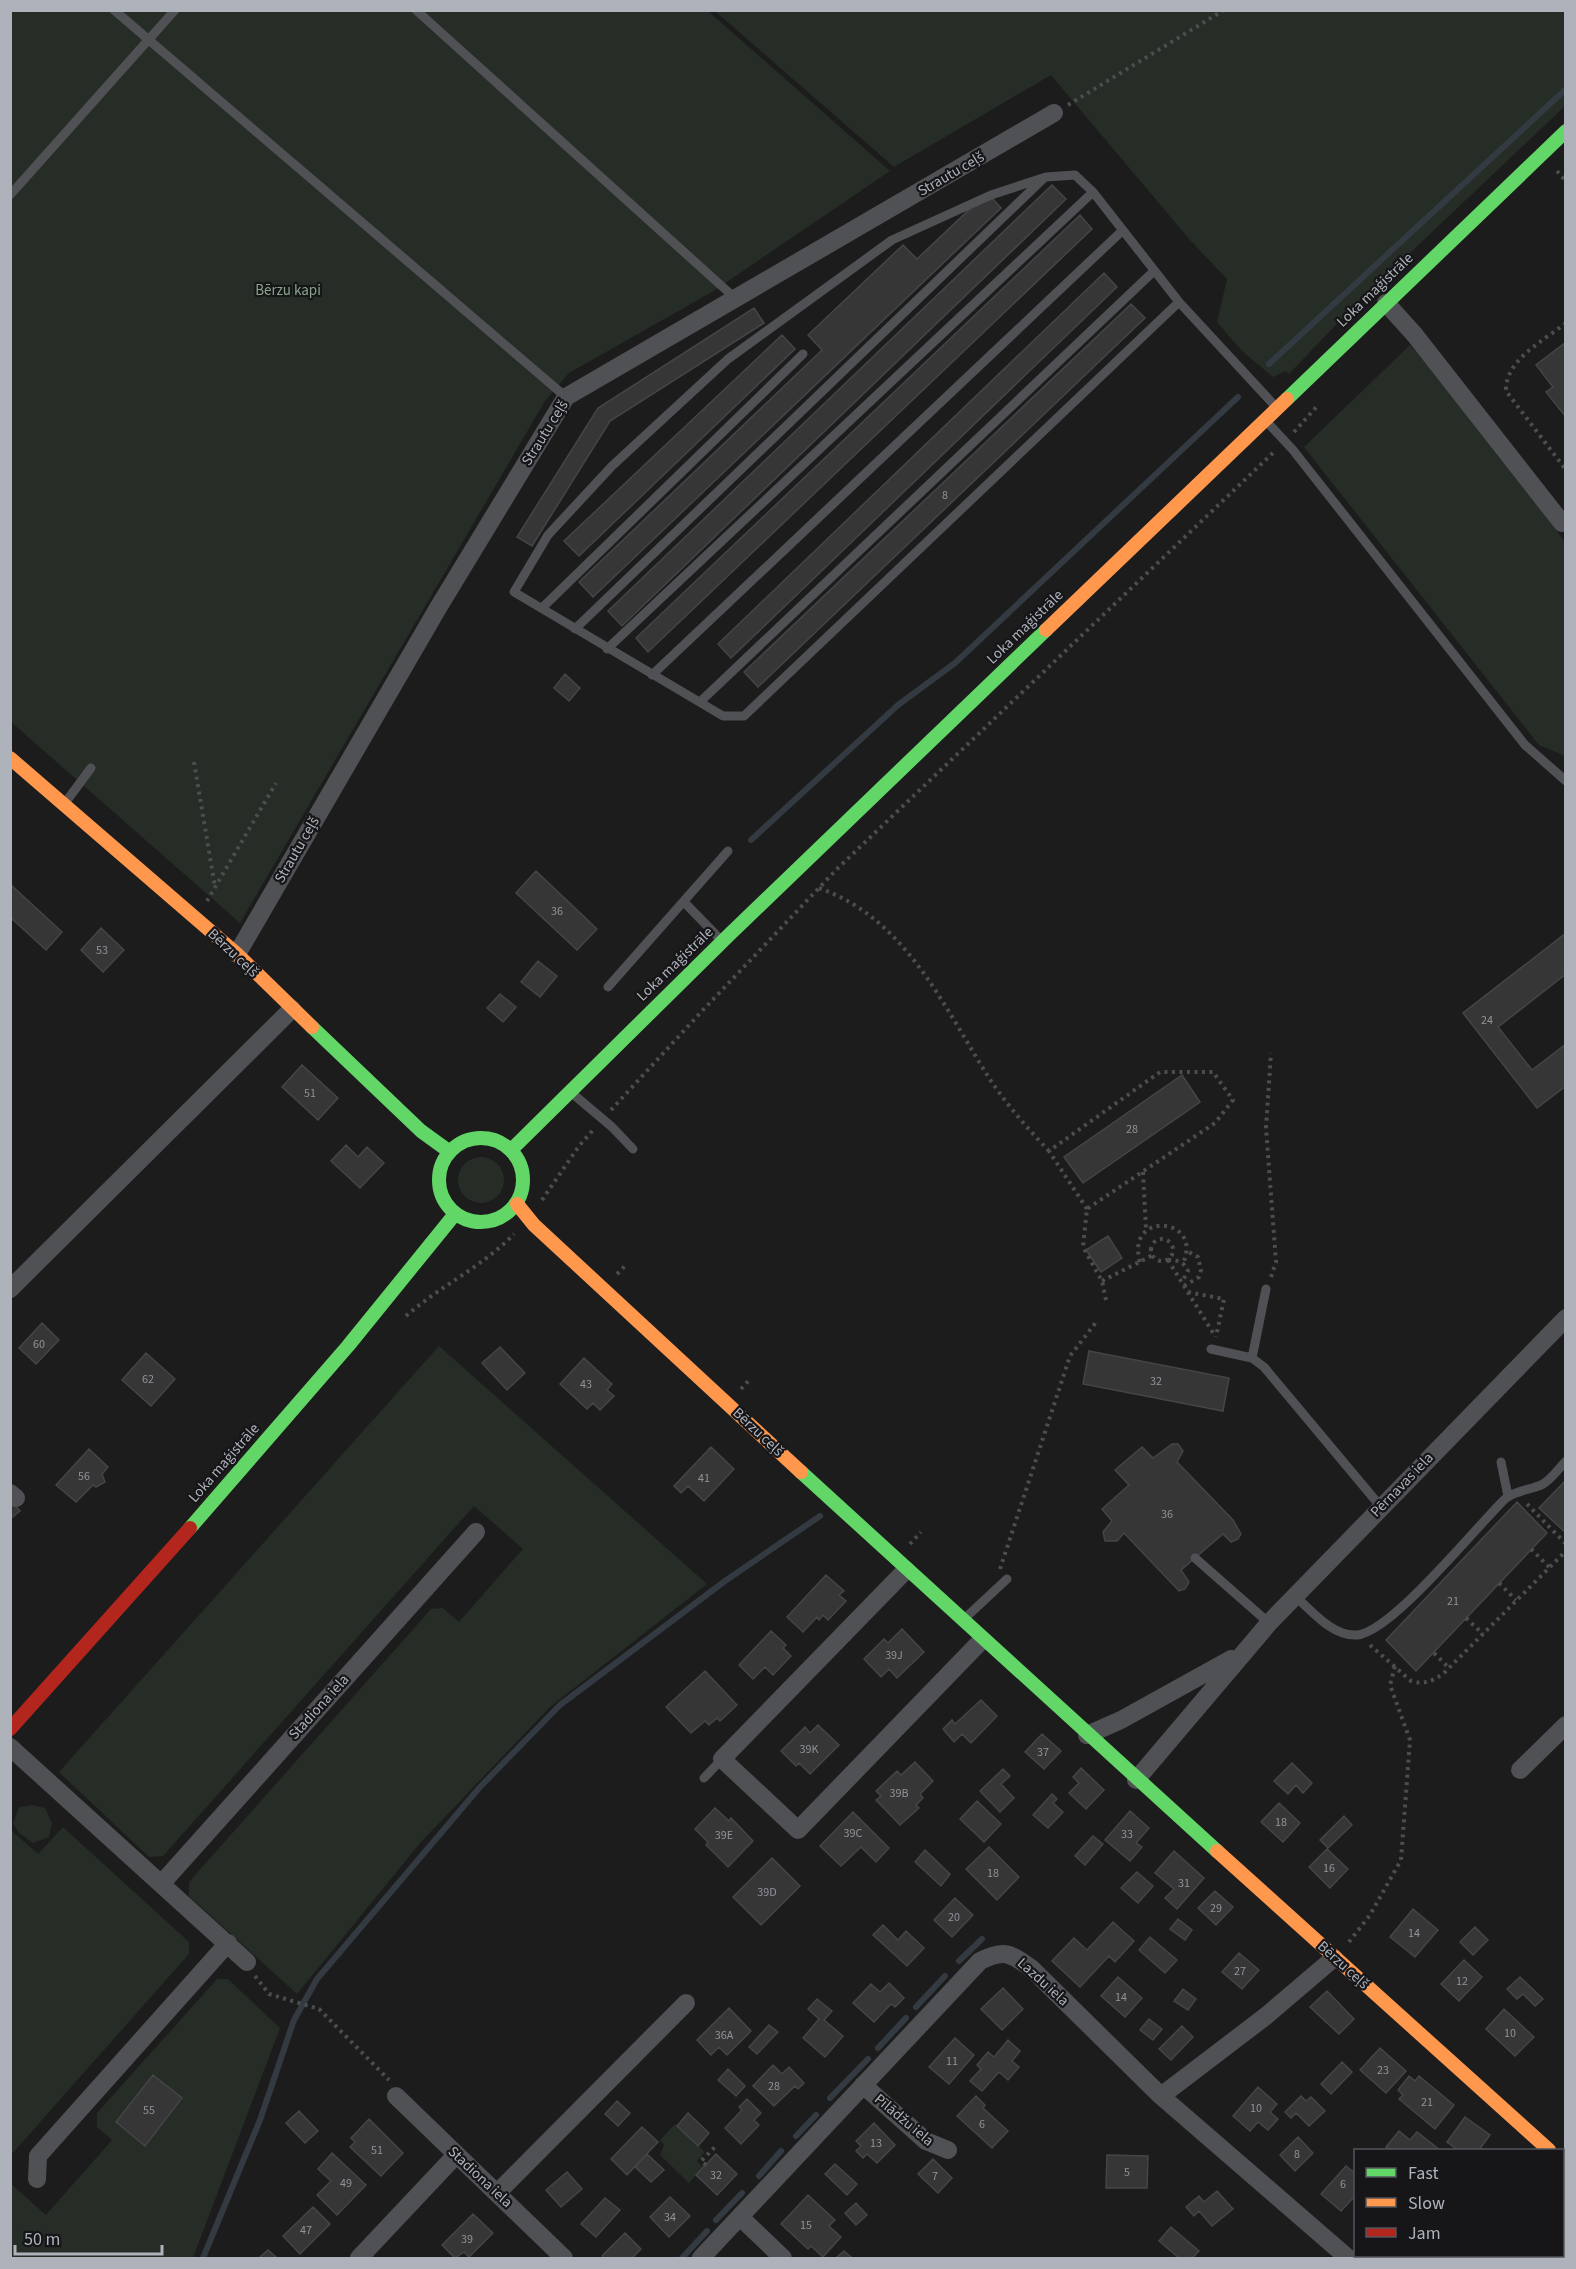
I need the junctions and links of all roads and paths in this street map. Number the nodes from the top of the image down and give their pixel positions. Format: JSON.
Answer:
{"nodes":[{"id":1,"x":114,"y":10,"type":"edge"},
{"id":2,"x":175,"y":10,"type":"edge"},
{"id":3,"x":416,"y":10,"type":"edge"},
{"id":4,"x":1224,"y":10,"type":"edge"},
{"id":5,"x":1214,"y":13,"type":"edge"},
{"id":6,"x":148,"y":40,"type":"junction"},
{"id":7,"x":1054,"y":113,"type":"joint"},
{"id":8,"x":1566,"y":131,"type":"edge"},
{"id":9,"x":1561,"y":166,"type":"dead end"},
{"id":10,"x":1556,"y":170,"type":"junction"},
{"id":11,"x":1046,"y":177,"type":"junction"},
{"id":12,"x":1548,"y":179,"type":"dead end"},
{"id":13,"x":1566,"y":181,"type":"edge"},
{"id":14,"x":1093,"y":192,"type":"junction"},
{"id":15,"x":10,"y":195,"type":"edge"},
{"id":16,"x":1123,"y":230,"type":"junction"},
{"id":17,"x":1154,"y":271,"type":"junction"},
{"id":18,"x":736,"y":299,"type":"junction"},
{"id":19,"x":1179,"y":302,"type":"junction"},
{"id":20,"x":1386,"y":303,"type":"junction"},
{"id":21,"x":1566,"y":322,"type":"edge"},
{"id":22,"x":803,"y":354,"type":"dead end"},
{"id":23,"x":566,"y":397,"type":"junction"},
{"id":24,"x":1322,"y":400,"type":"dead end"},
{"id":25,"x":1276,"y":408,"type":"junction"},
{"id":26,"x":1264,"y":419,"type":"junction"},
{"id":27,"x":1286,"y":441,"type":"junction"},
{"id":28,"x":1566,"y":470,"type":"edge"},
{"id":29,"x":1566,"y":520,"type":"edge"},
{"id":30,"x":542,"y":608,"type":"junction"},
{"id":31,"x":575,"y":629,"type":"junction"},
{"id":32,"x":607,"y":649,"type":"junction"},
{"id":33,"x":652,"y":675,"type":"junction"},
{"id":34,"x":701,"y":701,"type":"junction"},
{"id":35,"x":10,"y":758,"type":"edge"},
{"id":36,"x":194,"y":762,"type":"dead end"},
{"id":37,"x":91,"y":768,"type":"dead end"},
{"id":38,"x":1566,"y":781,"type":"edge"},
{"id":39,"x":276,"y":783,"type":"dead end"},
{"id":40,"x":64,"y":805,"type":"junction"},
{"id":41,"x":728,"y":851,"type":"dead end"},
{"id":42,"x":215,"y":887,"type":"junction"},
{"id":43,"x":819,"y":888,"type":"junction"},
{"id":44,"x":684,"y":902,"type":"junction"},
{"id":45,"x":195,"y":919,"type":"junction"},
{"id":46,"x":723,"y":941,"type":"junction"},
{"id":47,"x":237,"y":954,"type":"junction"},
{"id":48,"x":608,"y":987,"type":"dead end"},
{"id":49,"x":292,"y":1009,"type":"junction"},
{"id":50,"x":1271,"y":1053,"type":"dead end"},
{"id":51,"x":569,"y":1090,"type":"junction"},
{"id":52,"x":603,"y":1119,"type":"junction"},
{"id":53,"x":633,"y":1149,"type":"dead end"},
{"id":54,"x":511,"y":1150,"type":"junction"},
{"id":55,"x":1049,"y":1151,"type":"junction"},
{"id":56,"x":450,"y":1152,"type":"junction"},
{"id":57,"x":1143,"y":1172,"type":"junction"},
{"id":58,"x":517,"y":1204,"type":"junction"},
{"id":59,"x":1087,"y":1209,"type":"junction"},
{"id":60,"x":455,"y":1214,"type":"junction"},
{"id":61,"x":531,"y":1222,"type":"junction"},
{"id":62,"x":1146,"y":1231,"type":"junction"},
{"id":63,"x":1187,"y":1251,"type":"junction"},
{"id":64,"x":1152,"y":1256,"type":"junction"},
{"id":65,"x":1168,"y":1260,"type":"junction"},
{"id":66,"x":1140,"y":1262,"type":"junction"},
{"id":67,"x":1183,"y":1263,"type":"junction"},
{"id":68,"x":1102,"y":1281,"type":"junction"},
{"id":69,"x":1183,"y":1284,"type":"junction"},
{"id":70,"x":10,"y":1289,"type":"edge"},
{"id":71,"x":1266,"y":1289,"type":"joint"},
{"id":72,"x":1187,"y":1292,"type":"junction"},
{"id":73,"x":1106,"y":1300,"type":"dead end"},
{"id":74,"x":1098,"y":1321,"type":"dead end"},
{"id":75,"x":1563,"y":1327,"type":"edge"},
{"id":76,"x":1211,"y":1349,"type":"dead end"},
{"id":77,"x":1252,"y":1358,"type":"junction"},
{"id":78,"x":1566,"y":1461,"type":"edge"},
{"id":79,"x":1501,"y":1462,"type":"dead end"},
{"id":80,"x":1512,"y":1495,"type":"junction"},
{"id":81,"x":1380,"y":1507,"type":"junction"},
{"id":82,"x":476,"y":1532,"type":"dead end"},
{"id":83,"x":1566,"y":1544,"type":"edge"},
{"id":84,"x":1531,"y":1549,"type":"dead end"},
{"id":85,"x":1566,"y":1551,"type":"edge"},
{"id":86,"x":1195,"y":1558,"type":"dead end"},
{"id":87,"x":1550,"y":1567,"type":"junction"},
{"id":88,"x":906,"y":1570,"type":"junction"},
{"id":89,"x":1007,"y":1579,"type":"dead end"},
{"id":90,"x":1499,"y":1583,"type":"dead end"},
{"id":91,"x":988,"y":1594,"type":"junction"},
{"id":92,"x":1296,"y":1597,"type":"junction"},
{"id":93,"x":1516,"y":1600,"type":"junction"},
{"id":94,"x":1466,"y":1618,"type":"dead end"},
{"id":95,"x":962,"y":1621,"type":"junction"},
{"id":96,"x":1269,"y":1623,"type":"junction"},
{"id":97,"x":1483,"y":1634,"type":"junction"},
{"id":98,"x":1358,"y":1635,"type":"junction"},
{"id":99,"x":982,"y":1640,"type":"junction"},
{"id":100,"x":1241,"y":1653,"type":"junction"},
{"id":101,"x":1434,"y":1653,"type":"dead end"},
{"id":102,"x":1395,"y":1666,"type":"junction"},
{"id":103,"x":1449,"y":1668,"type":"junction"},
{"id":104,"x":1566,"y":1725,"type":"edge"},
{"id":105,"x":10,"y":1729,"type":"edge"},
{"id":106,"x":1087,"y":1735,"type":"junction"},
{"id":107,"x":10,"y":1747,"type":"edge"},
{"id":108,"x":722,"y":1759,"type":"junction"},
{"id":109,"x":1520,"y":1770,"type":"dead end"},
{"id":110,"x":704,"y":1778,"type":"dead end"},
{"id":111,"x":1136,"y":1780,"type":"junction"},
{"id":112,"x":162,"y":1883,"type":"junction"},
{"id":113,"x":228,"y":1943,"type":"junction"},
{"id":114,"x":1334,"y":1958,"type":"junction"},
{"id":115,"x":247,"y":1962,"type":"joint"},
{"id":116,"x":686,"y":2003,"type":"dead end"},
{"id":117,"x":863,"y":2085,"type":"junction"},
{"id":118,"x":396,"y":2096,"type":"joint"},
{"id":119,"x":1161,"y":2096,"type":"junction"},
{"id":120,"x":715,"y":2147,"type":"dead end"},
{"id":121,"x":1547,"y":2149,"type":"edge"},
{"id":122,"x":948,"y":2150,"type":"dead end"},
{"id":123,"x":456,"y":2155,"type":"junction"},
{"id":124,"x":705,"y":2165,"type":"dead end"},
{"id":125,"x":38,"y":2179,"type":"dead end"},
{"id":126,"x":498,"y":2192,"type":"junction"},
{"id":127,"x":740,"y":2217,"type":"junction"},
{"id":128,"x":359,"y":2259,"type":"edge"},
{"id":129,"x":564,"y":2259,"type":"edge"},
{"id":130,"x":701,"y":2259,"type":"edge"},
{"id":131,"x":783,"y":2259,"type":"edge"},
{"id":132,"x":1348,"y":2259,"type":"edge"}],
"edges":[{"from":1,"to":6,"type":"lane"},
{"from":2,"to":6,"type":"lane"},
{"from":3,"to":18,"type":"lane"},
{"from":4,"to":5,"type":"path"},
{"from":5,"to":7,"type":"path"},
{"from":6,"to":15,"type":"lane"},
{"from":6,"to":23,"type":"lane"},
{"from":7,"to":18,"type":"street","name":"Strautu ceļš"},
{"from":8,"to":20,"type":"main road","name":"Loka maģistrāle"},
{"from":9,"to":10,"type":"path"},
{"from":10,"to":12,"type":"path"},
{"from":10,"to":13,"type":"path"},
{"from":11,"to":14,"type":"lane"},
{"from":11,"to":30,"type":"lane"},
{"from":11,"to":31,"type":"lane"},
{"from":14,"to":16,"type":"lane"},
{"from":14,"to":32,"type":"lane"},
{"from":16,"to":17,"type":"lane"},
{"from":16,"to":33,"type":"lane"},
{"from":17,"to":19,"type":"lane"},
{"from":17,"to":34,"type":"lane"},
{"from":18,"to":23,"type":"street","name":"Strautu ceļš"},
{"from":19,"to":25,"type":"lane"},
{"from":19,"to":34,"type":"lane"},
{"from":20,"to":25,"type":"main road","name":"Loka maģistrāle"},
{"from":20,"to":29,"type":"street"},
{"from":21,"to":28,"type":"path"},
{"from":22,"to":30,"type":"lane"},
{"from":23,"to":47,"type":"street","name":"Strautu ceļš"},
{"from":24,"to":27,"type":"path"},
{"from":25,"to":26,"type":"main road","name":"Loka maģistrāle"},
{"from":26,"to":27,"type":"lane"},
{"from":26,"to":46,"type":"main road","name":"Loka maģistrāle"},
{"from":27,"to":38,"type":"lane"},
{"from":27,"to":43,"type":"path"},
{"from":30,"to":31,"type":"lane"},
{"from":31,"to":32,"type":"lane"},
{"from":32,"to":33,"type":"lane"},
{"from":33,"to":34,"type":"lane"},
{"from":35,"to":40,"type":"main road","name":"Bērzu ceļš"},
{"from":36,"to":42,"type":"path"},
{"from":37,"to":40,"type":"lane"},
{"from":39,"to":42,"type":"path"},
{"from":40,"to":45,"type":"main road","name":"Bērzu ceļš"},
{"from":41,"to":44,"type":"lane"},
{"from":42,"to":45,"type":"path"},
{"from":43,"to":52,"type":"path"},
{"from":43,"to":55,"type":"path"},
{"from":44,"to":46,"type":"lane"},
{"from":44,"to":48,"type":"lane"},
{"from":45,"to":47,"type":"main road","name":"Bērzu ceļš"},
{"from":46,"to":51,"type":"main road","name":"Loka maģistrāle"},
{"from":47,"to":49,"type":"main road","name":"Bērzu ceļš"},
{"from":49,"to":56,"type":"main road","name":"Bērzu ceļš"},
{"from":49,"to":70,"type":"street"},
{"from":50,"to":71,"type":"path"},
{"from":51,"to":52,"type":"lane"},
{"from":51,"to":54,"type":"main road","name":"Loka maģistrāle"},
{"from":52,"to":53,"type":"lane"},
{"from":52,"to":61,"type":"path"},
{"from":54,"to":56,"type":"main road"},
{"from":54,"to":58,"type":"main road"},
{"from":55,"to":57,"type":"path"},
{"from":55,"to":59,"type":"path"},
{"from":56,"to":60,"type":"main road"},
{"from":57,"to":59,"type":"path"},
{"from":57,"to":62,"type":"path"},
{"from":58,"to":60,"type":"main road"},
{"from":58,"to":61,"type":"main road","name":"Bērzu ceļš"},
{"from":59,"to":68,"type":"path"},
{"from":60,"to":105,"type":"main road","name":"Loka maģistrāle"},
{"from":61,"to":88,"type":"main road","name":"Bērzu ceļš"},
{"from":62,"to":63,"type":"path"},
{"from":62,"to":66,"type":"path"},
{"from":63,"to":67,"type":"path"},
{"from":63,"to":69,"type":"path"},
{"from":64,"to":65,"type":"path"},
{"from":64,"to":65,"type":"path"},
{"from":64,"to":66,"type":"path"},
{"from":65,"to":67,"type":"path"},
{"from":65,"to":69,"type":"path"},
{"from":66,"to":68,"type":"path"},
{"from":67,"to":69,"type":"path"},
{"from":68,"to":73,"type":"path"},
{"from":69,"to":72,"type":"path"},
{"from":71,"to":77,"type":"lane"},
{"from":72,"to":72,"type":"path"},
{"from":74,"to":91,"type":"path"},
{"from":75,"to":81,"type":"street","name":"Pērnavas iela"},
{"from":76,"to":77,"type":"lane"},
{"from":77,"to":81,"type":"lane"},
{"from":78,"to":80,"type":"lane"},
{"from":79,"to":80,"type":"lane"},
{"from":80,"to":83,"type":"path"},
{"from":80,"to":98,"type":"lane"},
{"from":81,"to":92,"type":"street","name":"Pērnavas iela"},
{"from":82,"to":112,"type":"street","name":"Stadiona iela"},
{"from":84,"to":87,"type":"path"},
{"from":85,"to":87,"type":"path"},
{"from":86,"to":96,"type":"lane"},
{"from":87,"to":93,"type":"path"},
{"from":88,"to":95,"type":"main road","name":"Bērzu ceļš"},
{"from":88,"to":108,"type":"street"},
{"from":89,"to":91,"type":"lane"},
{"from":90,"to":93,"type":"path"},
{"from":91,"to":95,"type":"lane"},
{"from":92,"to":96,"type":"street","name":"Pērnavas iela"},
{"from":92,"to":98,"type":"lane"},
{"from":93,"to":97,"type":"path"},
{"from":94,"to":97,"type":"path"},
{"from":95,"to":99,"type":"main road","name":"Bērzu ceļš"},
{"from":96,"to":100,"type":"street","name":"Pērnavas iela"},
{"from":97,"to":103,"type":"path"},
{"from":98,"to":102,"type":"path"},
{"from":99,"to":106,"type":"main road","name":"Bērzu ceļš"},
{"from":99,"to":108,"type":"street"},
{"from":100,"to":106,"type":"street"},
{"from":100,"to":111,"type":"street"},
{"from":101,"to":103,"type":"path"},
{"from":102,"to":103,"type":"path"},
{"from":102,"to":114,"type":"path"},
{"from":104,"to":109,"type":"street"},
{"from":106,"to":111,"type":"main road","name":"Bērzu ceļš"},
{"from":107,"to":112,"type":"street"},
{"from":108,"to":110,"type":"lane"},
{"from":111,"to":114,"type":"main road","name":"Bērzu ceļš"},
{"from":112,"to":113,"type":"street"},
{"from":113,"to":115,"type":"street"},
{"from":113,"to":125,"type":"street"},
{"from":114,"to":119,"type":"street"},
{"from":114,"to":121,"type":"main road","name":"Bērzu ceļš"},
{"from":115,"to":118,"type":"path"},
{"from":116,"to":126,"type":"street"},
{"from":117,"to":119,"type":"street","name":"Lazdu iela"},
{"from":117,"to":122,"type":"street","name":"Pīlādžu iela"},
{"from":117,"to":127,"type":"street","name":"Lazdu iela"},
{"from":118,"to":123,"type":"street","name":"Stadiona iela"},
{"from":119,"to":132,"type":"street","name":"Lazdu iela"},
{"from":120,"to":124,"type":"path"},
{"from":123,"to":126,"type":"street","name":"Stadiona iela"},
{"from":123,"to":128,"type":"street"},
{"from":126,"to":129,"type":"street","name":"Stadiona iela"},
{"from":127,"to":130,"type":"street","name":"Lazdu iela"},
{"from":127,"to":131,"type":"street"}]}
